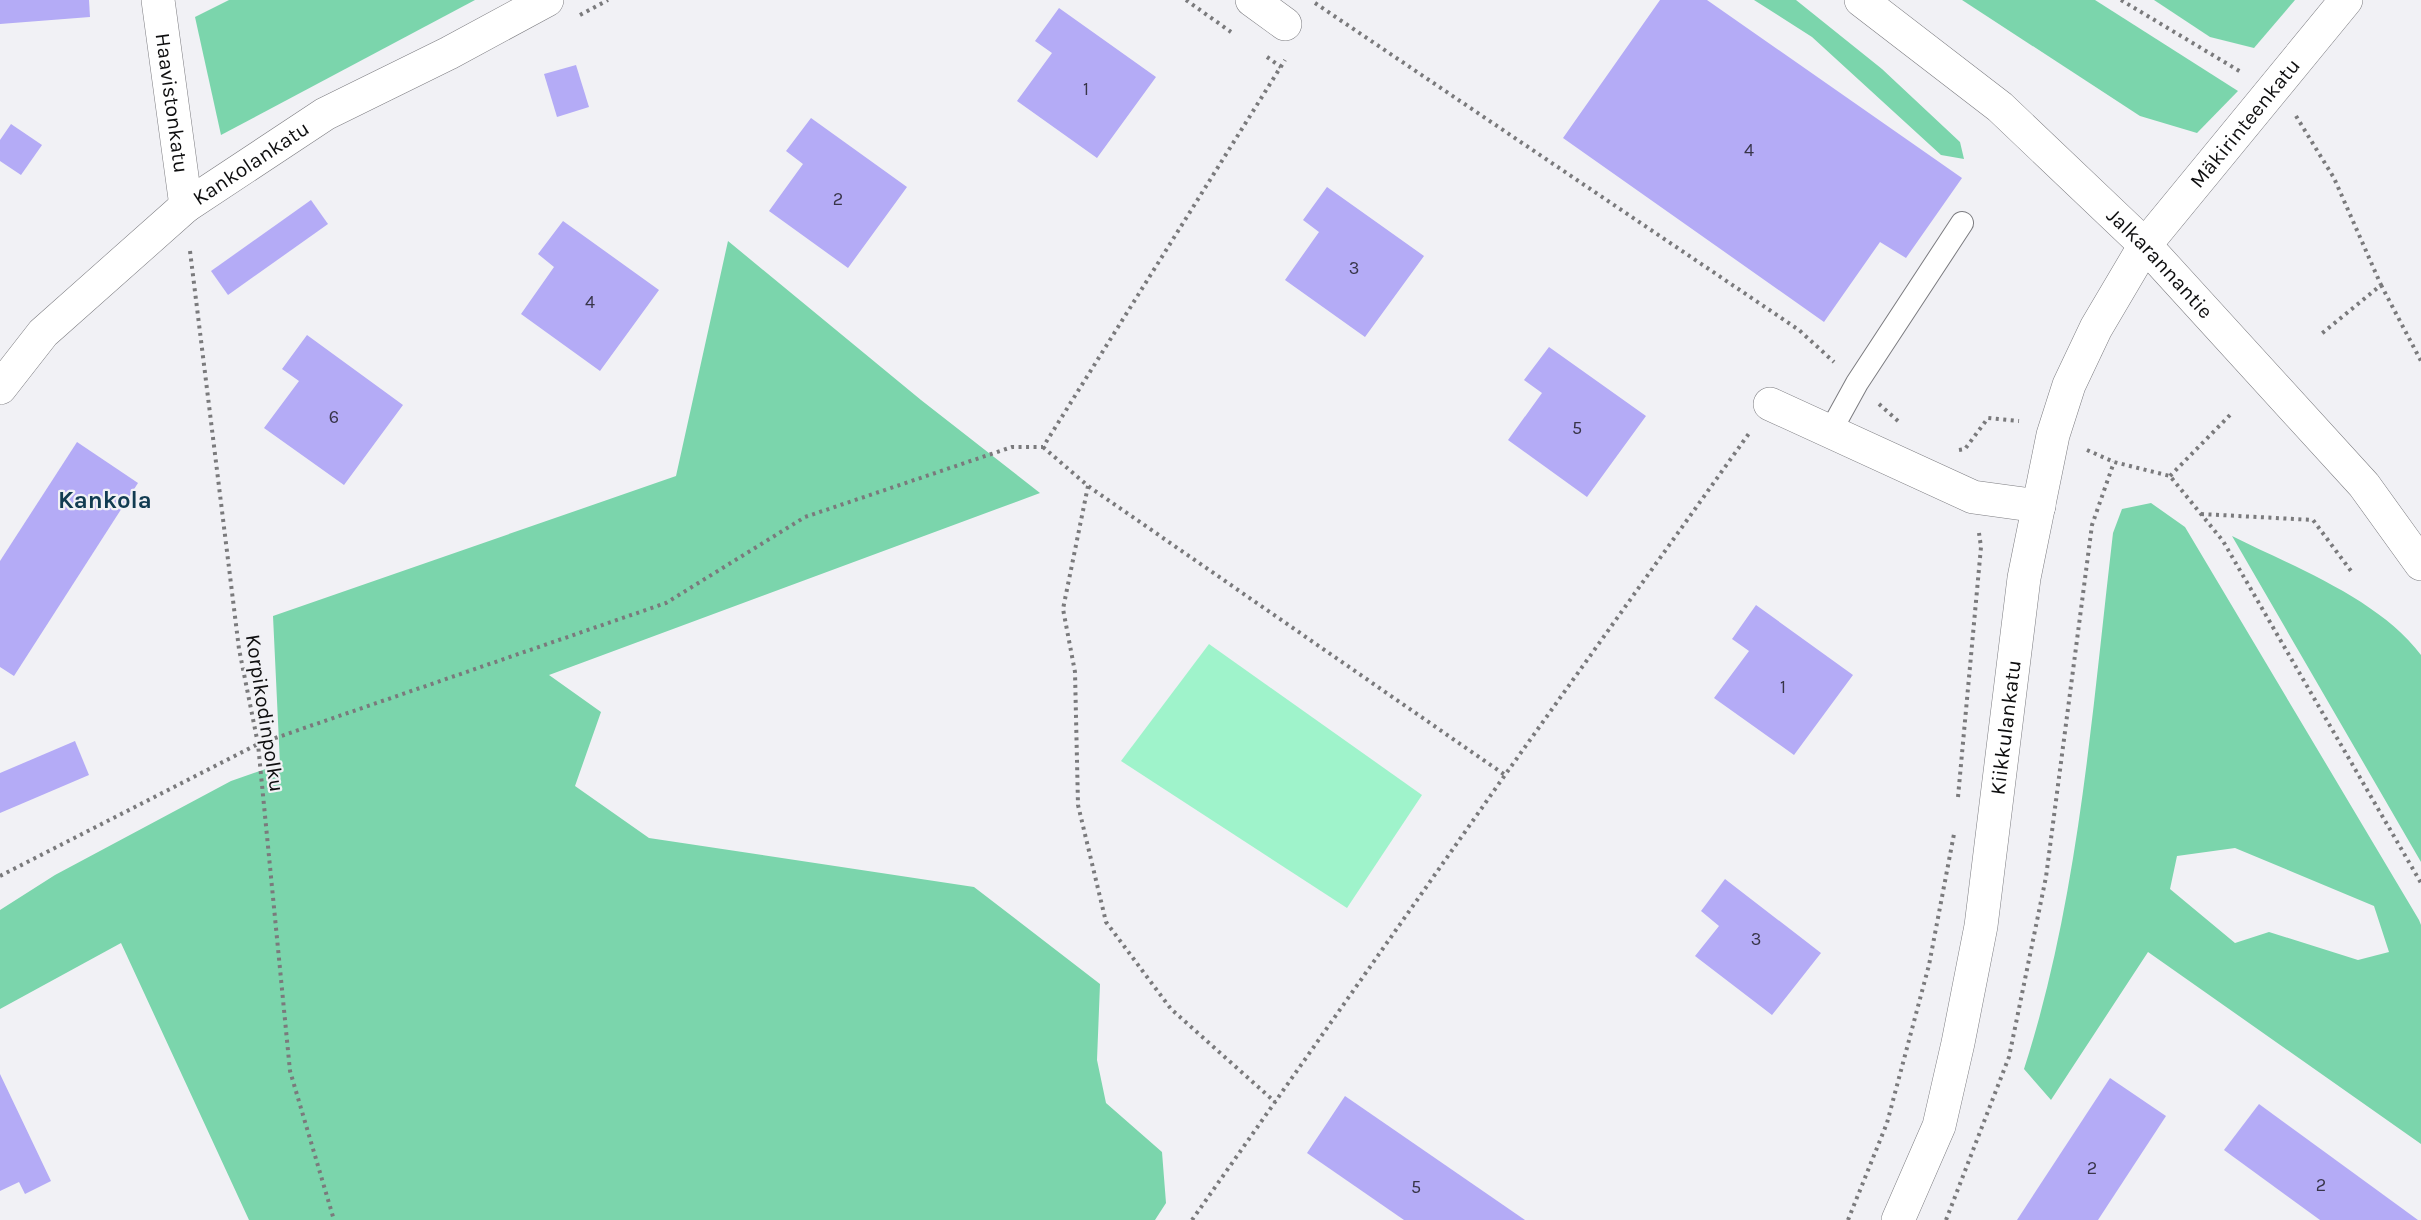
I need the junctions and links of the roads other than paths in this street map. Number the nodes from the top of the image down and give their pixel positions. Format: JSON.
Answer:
{"nodes":[{"id":1,"x":158,"y":0,"type":"edge"},
{"id":2,"x":547,"y":0,"type":"edge"},
{"id":3,"x":1252,"y":0,"type":"edge"},
{"id":4,"x":1861,"y":0,"type":"edge"},
{"id":5,"x":2346,"y":0,"type":"edge"},
{"id":6,"x":1296,"y":30,"type":"road end"},
{"id":7,"x":186,"y":206,"type":"junction"},
{"id":8,"x":1962,"y":223,"type":"dead end"},
{"id":9,"x":2145,"y":245,"type":"junction"},
{"id":10,"x":0,"y":388,"type":"edge"},
{"id":11,"x":1770,"y":404,"type":"road end"},
{"id":12,"x":1830,"y":432,"type":"junction"},
{"id":13,"x":2039,"y":506,"type":"junction"},
{"id":14,"x":2421,"y":564,"type":"edge"},
{"id":15,"x":1898,"y":1220,"type":"edge"}],
"edges":[{"from":1,"to":7,"type":"street","name":"Haavistonkatu"},
{"from":2,"to":7,"type":"street","name":"Kankolankatu"},
{"from":3,"to":6,"type":"street"},
{"from":4,"to":9,"type":"street","name":"Jalkarannantie"},
{"from":5,"to":9,"type":"street","name":"Mäkirinteenkatu"},
{"from":7,"to":10,"type":"street","name":"Kankolankatu"},
{"from":8,"to":12,"type":"lane"},
{"from":9,"to":13,"type":"street","name":"Kiikkulankatu"},
{"from":9,"to":14,"type":"street","name":"Jalkarannantie"},
{"from":11,"to":12,"type":"street"},
{"from":12,"to":13,"type":"street"},
{"from":13,"to":15,"type":"street","name":"Kiikkulankatu"}]}
